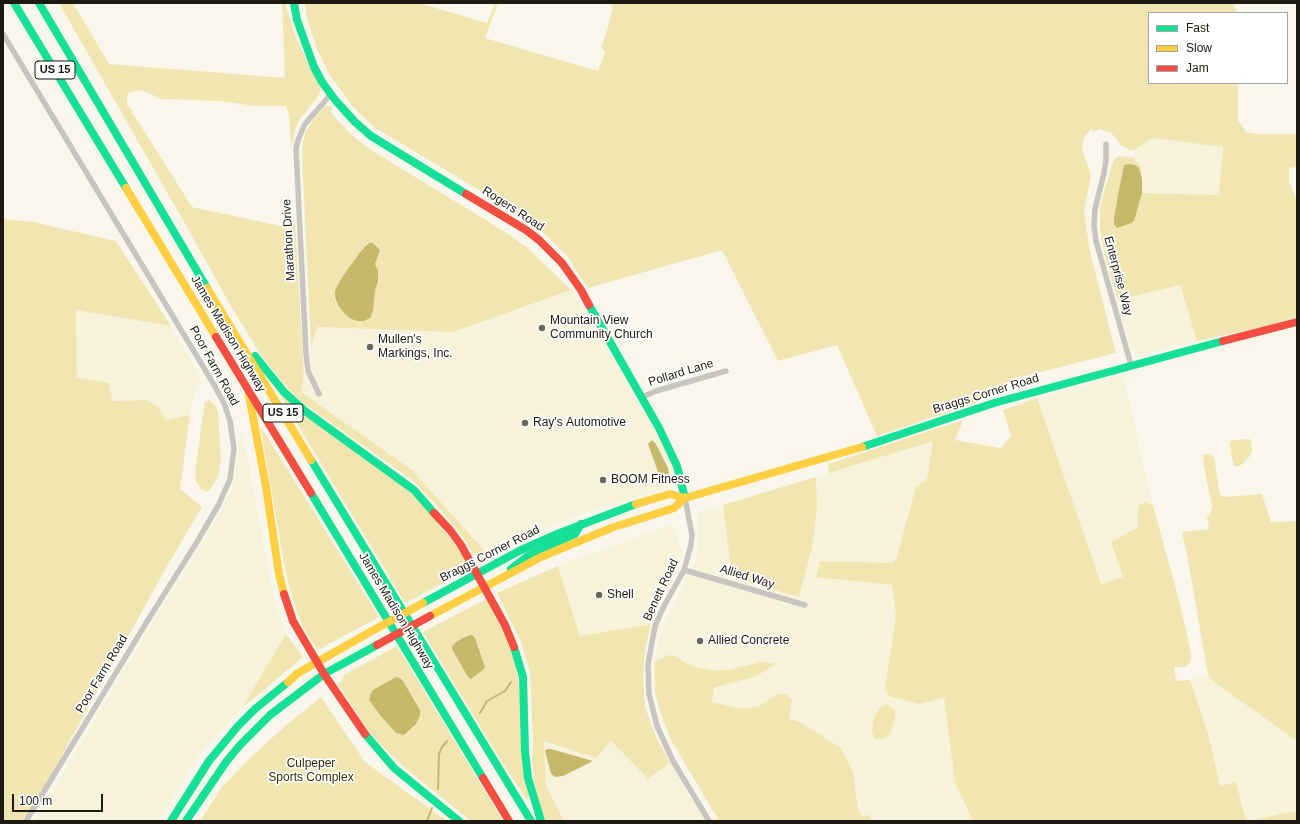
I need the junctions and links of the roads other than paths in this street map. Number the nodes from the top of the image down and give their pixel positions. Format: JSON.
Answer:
{"nodes":[{"id":1,"x":14,"y":3,"type":"edge"},
{"id":2,"x":39,"y":3,"type":"edge"},
{"id":3,"x":294,"y":3,"type":"edge"},
{"id":4,"x":3,"y":34,"type":"edge"},
{"id":5,"x":331,"y":94,"type":"junction"},
{"id":6,"x":1106,"y":144,"type":"dead end"},
{"id":7,"x":226,"y":320,"type":"junction"},
{"id":8,"x":1297,"y":322,"type":"edge"},
{"id":9,"x":1131,"y":365,"type":"junction"},
{"id":10,"x":726,"y":371,"type":"dead end"},
{"id":11,"x":248,"y":389,"type":"junction"},
{"id":12,"x":319,"y":394,"type":"dead end"},
{"id":13,"x":642,"y":397,"type":"junction"},
{"id":14,"x":685,"y":498,"type":"junction"},
{"id":15,"x":581,"y":524,"type":"junction"},
{"id":16,"x":684,"y":570,"type":"junction"},
{"id":17,"x":477,"y":574,"type":"junction"},
{"id":18,"x":501,"y":578,"type":"junction"},
{"id":19,"x":484,"y":587,"type":"junction"},
{"id":20,"x":805,"y":605,"type":"dead end"},
{"id":21,"x":316,"y":662,"type":"junction"},
{"id":22,"x":324,"y":674,"type":"junction"},
{"id":23,"x":26,"y":821,"type":"edge"},
{"id":24,"x":171,"y":821,"type":"edge"},
{"id":25,"x":186,"y":821,"type":"edge"},
{"id":26,"x":459,"y":821,"type":"edge"},
{"id":27,"x":509,"y":821,"type":"edge"},
{"id":28,"x":531,"y":821,"type":"edge"},
{"id":29,"x":541,"y":821,"type":"edge"},
{"id":30,"x":709,"y":821,"type":"edge"}],
"edges":[{"from":1,"to":11,"type":"main road","name":"James Madison Highway","number":"US 15"},
{"from":2,"to":7,"type":"main road","name":"James Madison Highway","number":"US 15"},
{"from":3,"to":5,"type":"main road","name":"Rogers Road"},
{"from":4,"to":23,"type":"street","name":"Poor Farm Road"},
{"from":5,"to":12,"type":"street","name":"Marathon Drive"},
{"from":5,"to":13,"type":"main road","name":"Rogers Road"},
{"from":6,"to":9,"type":"street","name":"Enterprise Way"},
{"from":7,"to":17,"type":"main road"},
{"from":7,"to":28,"type":"main road","name":"James Madison Highway","number":"US 15"},
{"from":8,"to":9,"type":"main road","name":"Braggs Corner Road"},
{"from":9,"to":14,"type":"main road","name":"Braggs Corner Road"},
{"from":10,"to":13,"type":"street","name":"Pollard Lane"},
{"from":11,"to":21,"type":"main road"},
{"from":11,"to":27,"type":"main road","name":"James Madison Highway","number":"US 15"},
{"from":13,"to":14,"type":"main road","name":"Rogers Road"},
{"from":14,"to":15,"type":"main road","name":"Braggs Corner Road"},
{"from":14,"to":16,"type":"street","name":"Benett Road"},
{"from":14,"to":18,"type":"main road","name":"Braggs Corner Road"},
{"from":15,"to":17,"type":"main road","name":"Braggs Corner Road"},
{"from":15,"to":18,"type":"main road"},
{"from":16,"to":20,"type":"street","name":"Allied Way"},
{"from":16,"to":30,"type":"street","name":"Benett Road"},
{"from":17,"to":19,"type":"main road"},
{"from":17,"to":21,"type":"main road","name":"Braggs Corner Road","bridge":true},
{"from":18,"to":19,"type":"main road","name":"Braggs Corner Road"},
{"from":19,"to":22,"type":"main road","name":"Braggs Corner Road","bridge":true},
{"from":19,"to":29,"type":"main road"},
{"from":21,"to":22,"type":"main road"},
{"from":21,"to":24,"type":"main road","name":"Braggs Corner Road"},
{"from":22,"to":25,"type":"main road","name":"Braggs Corner Road"},
{"from":22,"to":26,"type":"main road"}]}
